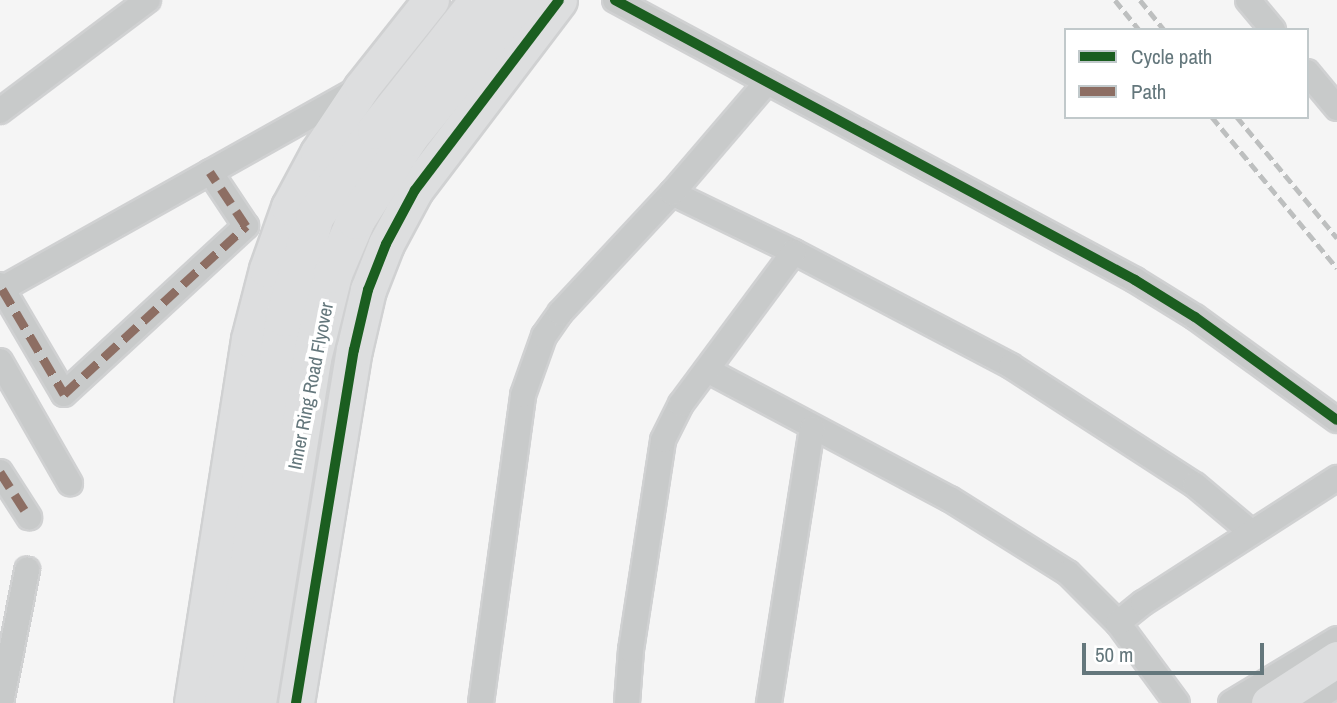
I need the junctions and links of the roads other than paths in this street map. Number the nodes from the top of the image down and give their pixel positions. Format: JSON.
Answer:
{"nodes":[{"id":1,"x":148,"y":0,"type":"edge"},
{"id":2,"x":431,"y":0,"type":"edge"},
{"id":3,"x":480,"y":0,"type":"edge"},
{"id":4,"x":520,"y":0,"type":"edge"},
{"id":5,"x":559,"y":0,"type":"edge"},
{"id":6,"x":615,"y":0,"type":"edge"},
{"id":7,"x":1248,"y":0,"type":"edge"},
{"id":8,"x":1271,"y":28,"type":"edge"},
{"id":9,"x":1309,"y":74,"type":"edge"},
{"id":10,"x":767,"y":82,"type":"junction"},
{"id":11,"x":362,"y":87,"type":"junction"},
{"id":12,"x":1337,"y":108,"type":"edge"},
{"id":13,"x":0,"y":111,"type":"edge"},
{"id":14,"x":210,"y":172,"type":"junction"},
{"id":15,"x":672,"y":193,"type":"junction"},
{"id":16,"x":794,"y":252,"type":"junction"},
{"id":17,"x":1,"y":288,"type":"edge"},
{"id":18,"x":0,"y":361,"type":"edge"},
{"id":19,"x":707,"y":370,"type":"junction"},
{"id":20,"x":1337,"y":420,"type":"edge"},
{"id":21,"x":812,"y":428,"type":"junction"},
{"id":22,"x":0,"y":472,"type":"edge"},
{"id":23,"x":1337,"y":478,"type":"edge"},
{"id":24,"x":70,"y":483,"type":"dead end"},
{"id":25,"x":29,"y":517,"type":"dead end"},
{"id":26,"x":1251,"y":532,"type":"junction"},
{"id":27,"x":27,"y":570,"type":"dead end"},
{"id":28,"x":1118,"y":623,"type":"junction"},
{"id":29,"x":1337,"y":639,"type":"edge"},
{"id":30,"x":1337,"y":659,"type":"edge"},
{"id":31,"x":1337,"y":685,"type":"edge"},
{"id":32,"x":1,"y":703,"type":"edge"},
{"id":33,"x":192,"y":703,"type":"edge"},
{"id":34,"x":224,"y":703,"type":"edge"},
{"id":35,"x":257,"y":703,"type":"edge"},
{"id":36,"x":296,"y":703,"type":"edge"},
{"id":37,"x":481,"y":703,"type":"edge"},
{"id":38,"x":628,"y":703,"type":"edge"},
{"id":39,"x":769,"y":703,"type":"edge"},
{"id":40,"x":1177,"y":703,"type":"edge"},
{"id":41,"x":1231,"y":703,"type":"edge"},
{"id":42,"x":1269,"y":703,"type":"edge"},
{"id":43,"x":1310,"y":703,"type":"edge"}],
"edges":[{"from":1,"to":13,"type":"street"},
{"from":2,"to":11,"type":"street"},
{"from":3,"to":34,"type":"highway","name":"Inner Ring Road Flyover"},
{"from":4,"to":35,"type":"highway","name":"Inner Ring Road Flyover"},
{"from":5,"to":36,"type":"street"},
{"from":6,"to":10,"type":"street"},
{"from":7,"to":8,"type":"street"},
{"from":9,"to":12,"type":"street"},
{"from":10,"to":15,"type":"street"},
{"from":10,"to":20,"type":"street"},
{"from":11,"to":14,"type":"street"},
{"from":11,"to":33,"type":"street"},
{"from":14,"to":17,"type":"street"},
{"from":14,"to":17,"type":"street"},
{"from":15,"to":16,"type":"street"},
{"from":15,"to":37,"type":"street"},
{"from":16,"to":19,"type":"street"},
{"from":16,"to":26,"type":"street"},
{"from":18,"to":24,"type":"street"},
{"from":19,"to":21,"type":"street"},
{"from":19,"to":38,"type":"street"},
{"from":21,"to":28,"type":"street"},
{"from":21,"to":39,"type":"street"},
{"from":22,"to":25,"type":"street"},
{"from":23,"to":26,"type":"street"},
{"from":26,"to":28,"type":"street"},
{"from":27,"to":32,"type":"street"},
{"from":28,"to":40,"type":"street"},
{"from":29,"to":41,"type":"street"},
{"from":30,"to":42,"type":"street"},
{"from":31,"to":43,"type":"street"}]}
